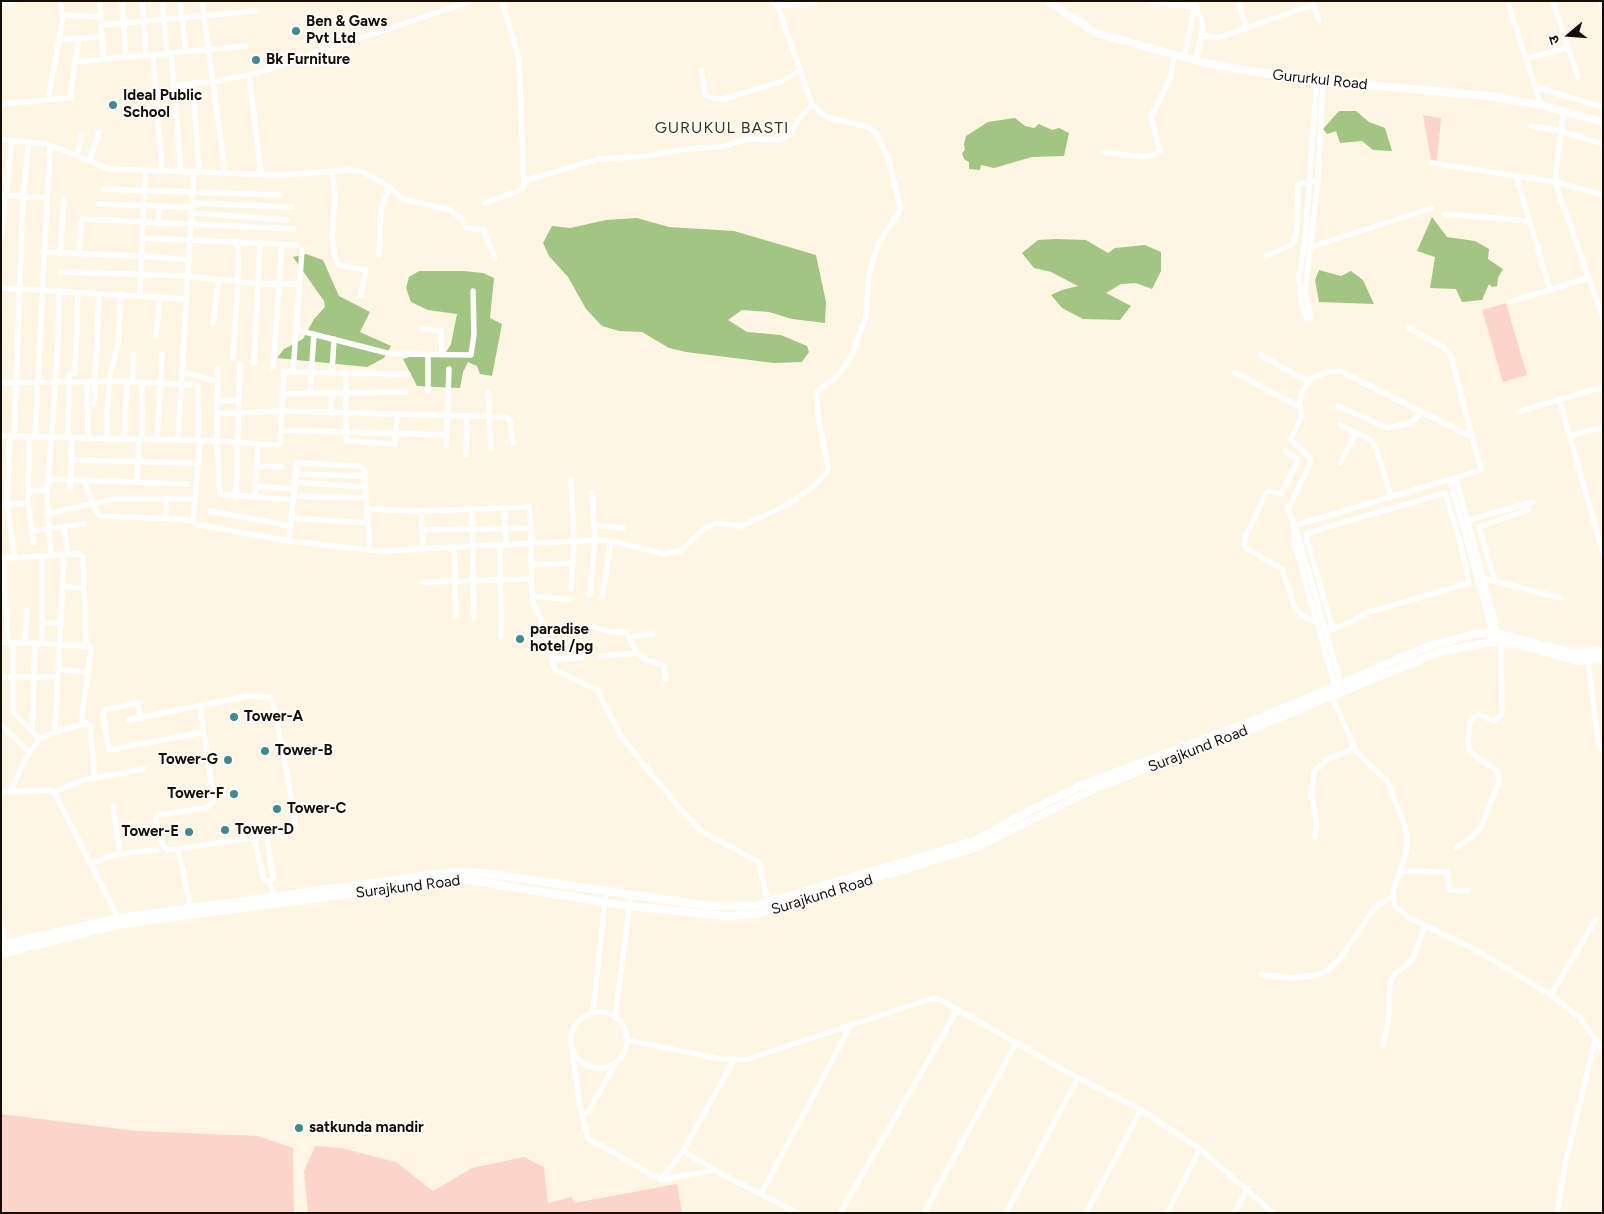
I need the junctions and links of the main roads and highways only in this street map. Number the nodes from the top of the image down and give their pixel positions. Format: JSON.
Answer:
{"nodes":[{"id":1,"x":814,"y":1,"type":"edge"},
{"id":2,"x":1048,"y":1,"type":"edge"},
{"id":3,"x":775,"y":3,"type":"edge"},
{"id":4,"x":1603,"y":122,"type":"edge"},
{"id":5,"x":1495,"y":638,"type":"junction"},
{"id":6,"x":1603,"y":652,"type":"edge"},
{"id":7,"x":1603,"y":659,"type":"edge"},
{"id":8,"x":1337,"y":690,"type":"junction"},
{"id":9,"x":277,"y":899,"type":"junction"},
{"id":10,"x":178,"y":913,"type":"junction"},
{"id":11,"x":120,"y":921,"type":"junction"},
{"id":12,"x":3,"y":944,"type":"edge"},
{"id":13,"x":1,"y":954,"type":"edge"}],
"edges":[{"from":1,"to":3,"type":"main road"},
{"from":2,"to":4,"type":"main road","name":"Gururkul Road"},
{"from":5,"to":6,"type":"main road","name":"Surajkund Road"},
{"from":5,"to":7,"type":"main road","name":"Surajkund Road"},
{"from":5,"to":8,"type":"main road","name":"Surajkund Road"},
{"from":8,"to":9,"type":"main road","name":"Surajkund Road"},
{"from":8,"to":9,"type":"main road","name":"Surajkund Road"},
{"from":9,"to":10,"type":"main road","name":"Surajkund Road"},
{"from":9,"to":10,"type":"main road","name":"Surajkund Road"},
{"from":10,"to":11,"type":"main road","name":"Surajkund Road"},
{"from":11,"to":12,"type":"main road","name":"Surajkund Road"},
{"from":11,"to":13,"type":"main road","name":"Surajkund Road"}]}
